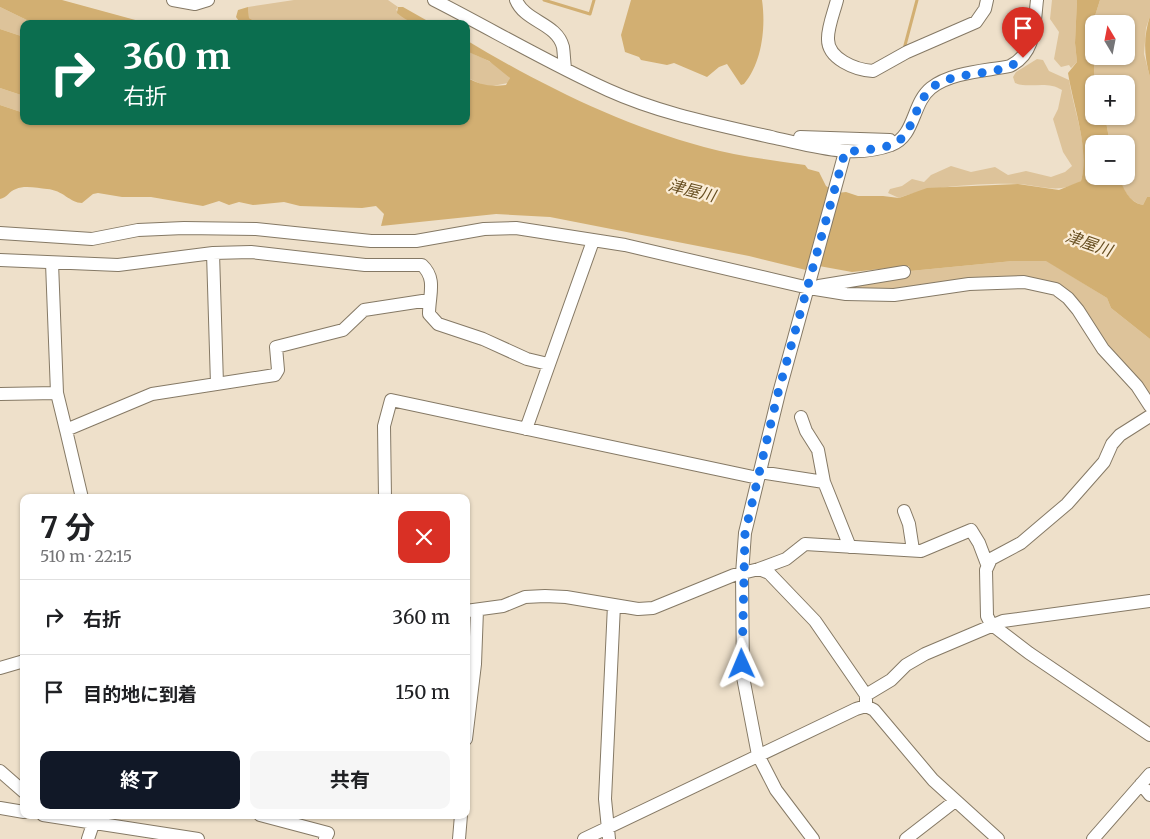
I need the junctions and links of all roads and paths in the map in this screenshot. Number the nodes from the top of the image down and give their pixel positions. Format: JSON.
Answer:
{"nodes":[{"id":1,"x":208,"y":0,"type":"edge"},
{"id":2,"x":434,"y":0,"type":"edge"},
{"id":3,"x":516,"y":0,"type":"edge"},
{"id":4,"x":838,"y":0,"type":"edge"},
{"id":5,"x":987,"y":0,"type":"edge"},
{"id":6,"x":1037,"y":0,"type":"edge"},
{"id":7,"x":184,"y":1,"type":"edge"},
{"id":8,"x":565,"y":68,"type":"junction"},
{"id":9,"x":734,"y":128,"type":"junction"},
{"id":10,"x":900,"y":140,"type":"junction"},
{"id":11,"x":844,"y":157,"type":"junction"},
{"id":12,"x":0,"y":233,"type":"edge"},
{"id":13,"x":593,"y":241,"type":"junction"},
{"id":14,"x":213,"y":253,"type":"junction"},
{"id":15,"x":0,"y":260,"type":"edge"},
{"id":16,"x":52,"y":263,"type":"junction"},
{"id":17,"x":904,"y":272,"type":"dead end"},
{"id":18,"x":809,"y":288,"type":"junction"},
{"id":19,"x":429,"y":300,"type":"junction"},
{"id":20,"x":548,"y":364,"type":"junction"},
{"id":21,"x":216,"y":384,"type":"junction"},
{"id":22,"x":56,"y":393,"type":"junction"},
{"id":23,"x":0,"y":394,"type":"edge"},
{"id":24,"x":1150,"y":406,"type":"edge"},
{"id":25,"x":1150,"y":416,"type":"edge"},
{"id":26,"x":801,"y":417,"type":"dead end"},
{"id":27,"x":526,"y":429,"type":"junction"},
{"id":28,"x":66,"y":430,"type":"junction"},
{"id":29,"x":759,"y":475,"type":"junction"},
{"id":30,"x":824,"y":482,"type":"junction"},
{"id":31,"x":81,"y":494,"type":"edge"},
{"id":32,"x":384,"y":494,"type":"edge"},
{"id":33,"x":904,"y":512,"type":"dead end"},
{"id":34,"x":850,"y":547,"type":"junction"},
{"id":35,"x":913,"y":550,"type":"junction"},
{"id":36,"x":987,"y":564,"type":"junction"},
{"id":37,"x":759,"y":569,"type":"junction"},
{"id":38,"x":742,"y":574,"type":"junction"},
{"id":39,"x":1150,"y":601,"type":"edge"},
{"id":40,"x":614,"y":605,"type":"junction"},
{"id":41,"x":472,"y":610,"type":"edge"},
{"id":42,"x":991,"y":624,"type":"junction"},
{"id":43,"x":20,"y":662,"type":"edge"},
{"id":44,"x":0,"y":668,"type":"edge"},
{"id":45,"x":866,"y":700,"type":"junction"},
{"id":46,"x":470,"y":706,"type":"edge"},
{"id":47,"x":1150,"y":736,"type":"edge"},
{"id":48,"x":758,"y":755,"type":"junction"},
{"id":49,"x":0,"y":771,"type":"edge"},
{"id":50,"x":1150,"y":774,"type":"edge"},
{"id":51,"x":1141,"y":784,"type":"junction"},
{"id":52,"x":20,"y":788,"type":"edge"},
{"id":53,"x":1150,"y":795,"type":"edge"},
{"id":54,"x":956,"y":801,"type":"junction"},
{"id":55,"x":0,"y":808,"type":"edge"},
{"id":56,"x":20,"y":811,"type":"edge"},
{"id":57,"x":77,"y":819,"type":"edge"},
{"id":58,"x":275,"y":819,"type":"edge"},
{"id":59,"x":461,"y":819,"type":"edge"},
{"id":60,"x":93,"y":824,"type":"junction"},
{"id":61,"x":608,"y":833,"type":"edge"},
{"id":62,"x":88,"y":839,"type":"edge"},
{"id":63,"x":198,"y":839,"type":"edge"},
{"id":64,"x":325,"y":839,"type":"edge"},
{"id":65,"x":459,"y":839,"type":"edge"},
{"id":66,"x":584,"y":839,"type":"edge"},
{"id":67,"x":813,"y":839,"type":"edge"},
{"id":68,"x":906,"y":839,"type":"edge"},
{"id":69,"x":998,"y":839,"type":"edge"},
{"id":70,"x":1093,"y":839,"type":"edge"}],
"edges":[{"from":1,"to":7,"type":"street"},
{"from":2,"to":8,"type":"street"},
{"from":3,"to":8,"type":"street"},
{"from":4,"to":5,"type":"street"},
{"from":6,"to":10,"type":"street"},
{"from":8,"to":9,"type":"street"},
{"from":9,"to":10,"type":"street"},
{"from":9,"to":11,"type":"street"},
{"from":10,"to":11,"type":"street"},
{"from":11,"to":18,"type":"street"},
{"from":12,"to":13,"type":"street"},
{"from":13,"to":18,"type":"street"},
{"from":13,"to":20,"type":"street"},
{"from":14,"to":16,"type":"street"},
{"from":14,"to":19,"type":"street"},
{"from":14,"to":21,"type":"street"},
{"from":15,"to":16,"type":"street"},
{"from":16,"to":22,"type":"street"},
{"from":17,"to":18,"type":"street"},
{"from":18,"to":24,"type":"street"},
{"from":18,"to":29,"type":"street"},
{"from":19,"to":20,"type":"street"},
{"from":19,"to":21,"type":"street"},
{"from":20,"to":27,"type":"street"},
{"from":21,"to":28,"type":"street"},
{"from":22,"to":23,"type":"street"},
{"from":22,"to":28,"type":"street"},
{"from":25,"to":36,"type":"street"},
{"from":26,"to":30,"type":"street"},
{"from":27,"to":29,"type":"street"},
{"from":27,"to":32,"type":"street"},
{"from":28,"to":31,"type":"street"},
{"from":29,"to":30,"type":"street"},
{"from":29,"to":38,"type":"street"},
{"from":30,"to":34,"type":"street"},
{"from":33,"to":35,"type":"street"},
{"from":34,"to":35,"type":"street"},
{"from":34,"to":37,"type":"street"},
{"from":35,"to":36,"type":"street"},
{"from":36,"to":42,"type":"street"},
{"from":37,"to":38,"type":"street"},
{"from":37,"to":45,"type":"street"},
{"from":38,"to":40,"type":"street"},
{"from":38,"to":48,"type":"street"},
{"from":39,"to":42,"type":"street"},
{"from":40,"to":41,"type":"street"},
{"from":40,"to":61,"type":"street"},
{"from":41,"to":46,"type":"street"},
{"from":42,"to":45,"type":"street"},
{"from":42,"to":47,"type":"street"},
{"from":43,"to":44,"type":"street"},
{"from":45,"to":48,"type":"street"},
{"from":45,"to":54,"type":"street"},
{"from":48,"to":61,"type":"street"},
{"from":48,"to":67,"type":"street"},
{"from":49,"to":52,"type":"street"},
{"from":50,"to":51,"type":"street"},
{"from":51,"to":53,"type":"street"},
{"from":51,"to":70,"type":"street"},
{"from":54,"to":68,"type":"street"},
{"from":54,"to":69,"type":"street"},
{"from":55,"to":56,"type":"street"},
{"from":57,"to":60,"type":"street"},
{"from":58,"to":64,"type":"street"},
{"from":59,"to":65,"type":"street"},
{"from":60,"to":62,"type":"street"},
{"from":60,"to":63,"type":"street"},
{"from":61,"to":66,"type":"street"}]}
